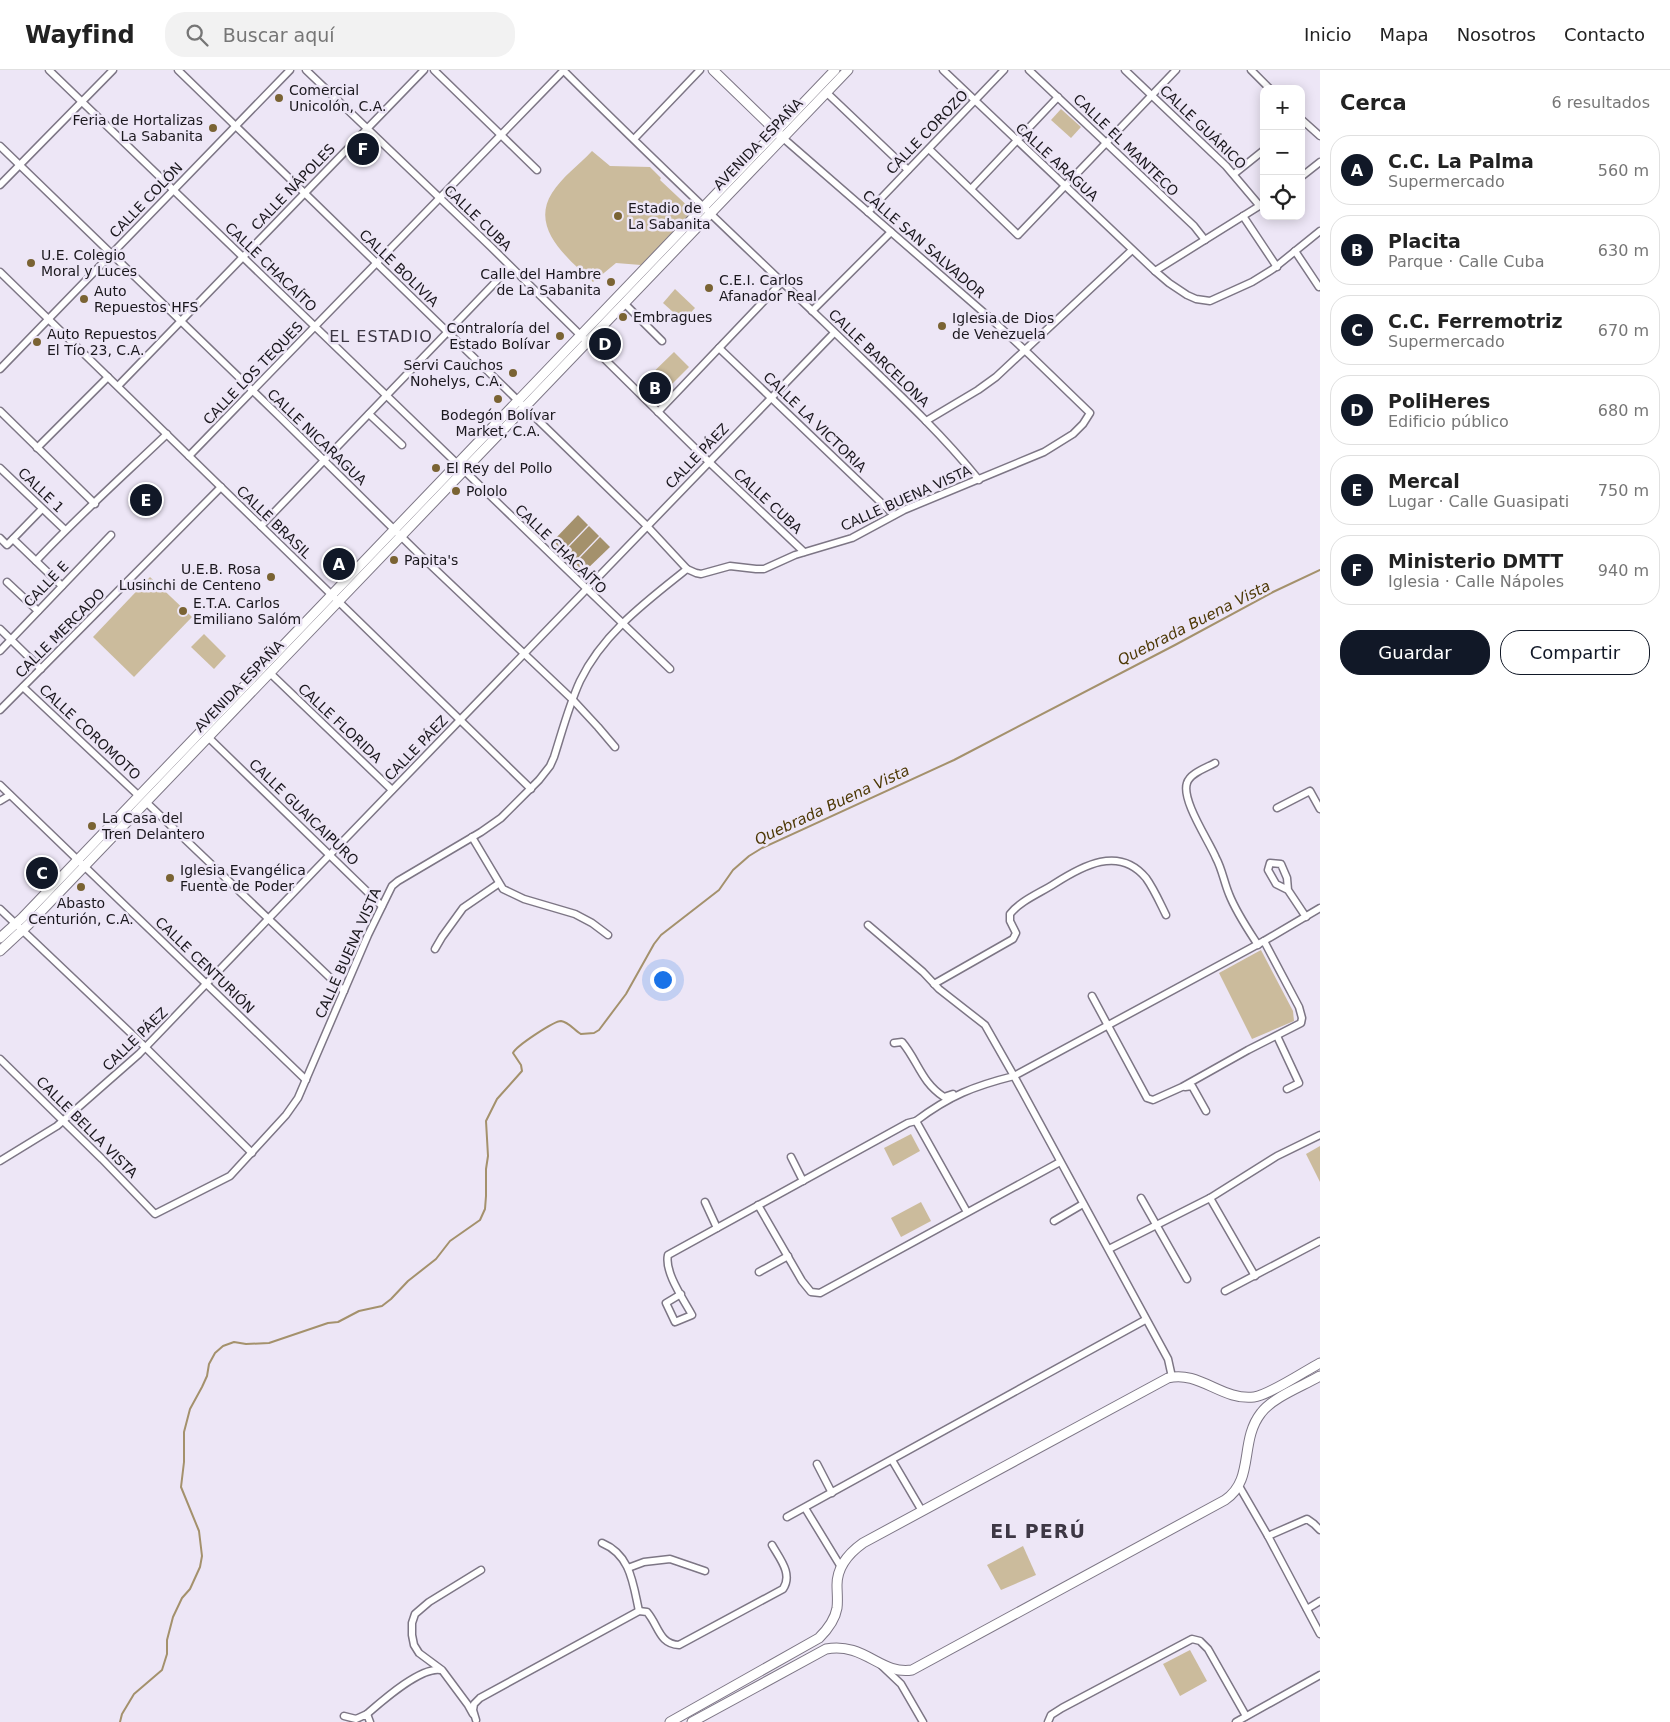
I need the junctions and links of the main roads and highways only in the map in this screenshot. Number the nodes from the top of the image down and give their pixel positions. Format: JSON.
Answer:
{"nodes":[{"id":1,"x":713,"y":70,"type":"edge"},
{"id":2,"x":835,"y":70,"type":"edge"},
{"id":3,"x":848,"y":70,"type":"edge"},
{"id":4,"x":780,"y":134,"type":"junction"},
{"id":5,"x":707,"y":210,"type":"junction"},
{"id":6,"x":583,"y":339,"type":"junction"},
{"id":7,"x":335,"y":599,"type":"junction"},
{"id":8,"x":143,"y":799,"type":"junction"},
{"id":9,"x":19,"y":927,"type":"junction"},
{"id":10,"x":0,"y":938,"type":"edge"},
{"id":11,"x":0,"y":951,"type":"edge"},
{"id":12,"x":1320,"y":1363,"type":"edge"},
{"id":13,"x":1320,"y":1376,"type":"edge"},
{"id":14,"x":670,"y":1722,"type":"edge"},
{"id":15,"x":692,"y":1722,"type":"edge"}],
"edges":[{"from":1,"to":4,"type":"main road"},
{"from":2,"to":4,"type":"main road","name":"AVENIDA ESPAÑA"},
{"from":3,"to":4,"type":"main road","name":"AVENIDA ESPAÑA"},
{"from":4,"to":5,"type":"main road","name":"AVENIDA ESPAÑA"},
{"from":5,"to":6,"type":"main road","name":"AVENIDA ESPAÑA"},
{"from":5,"to":6,"type":"main road","name":"AVENIDA ESPAÑA"},
{"from":6,"to":7,"type":"main road","name":"AVENIDA ESPAÑA"},
{"from":7,"to":8,"type":"main road","name":"AVENIDA ESPAÑA"},
{"from":7,"to":8,"type":"main road","name":"AVENIDA ESPAÑA"},
{"from":8,"to":9,"type":"main road","name":"AVENIDA ESPAÑA"},
{"from":9,"to":10,"type":"main road","name":"AVENIDA ESPAÑA"},
{"from":9,"to":11,"type":"main road","name":"AVENIDA ESPAÑA"},
{"from":12,"to":14,"type":"main road"},
{"from":13,"to":15,"type":"main road"}]}
